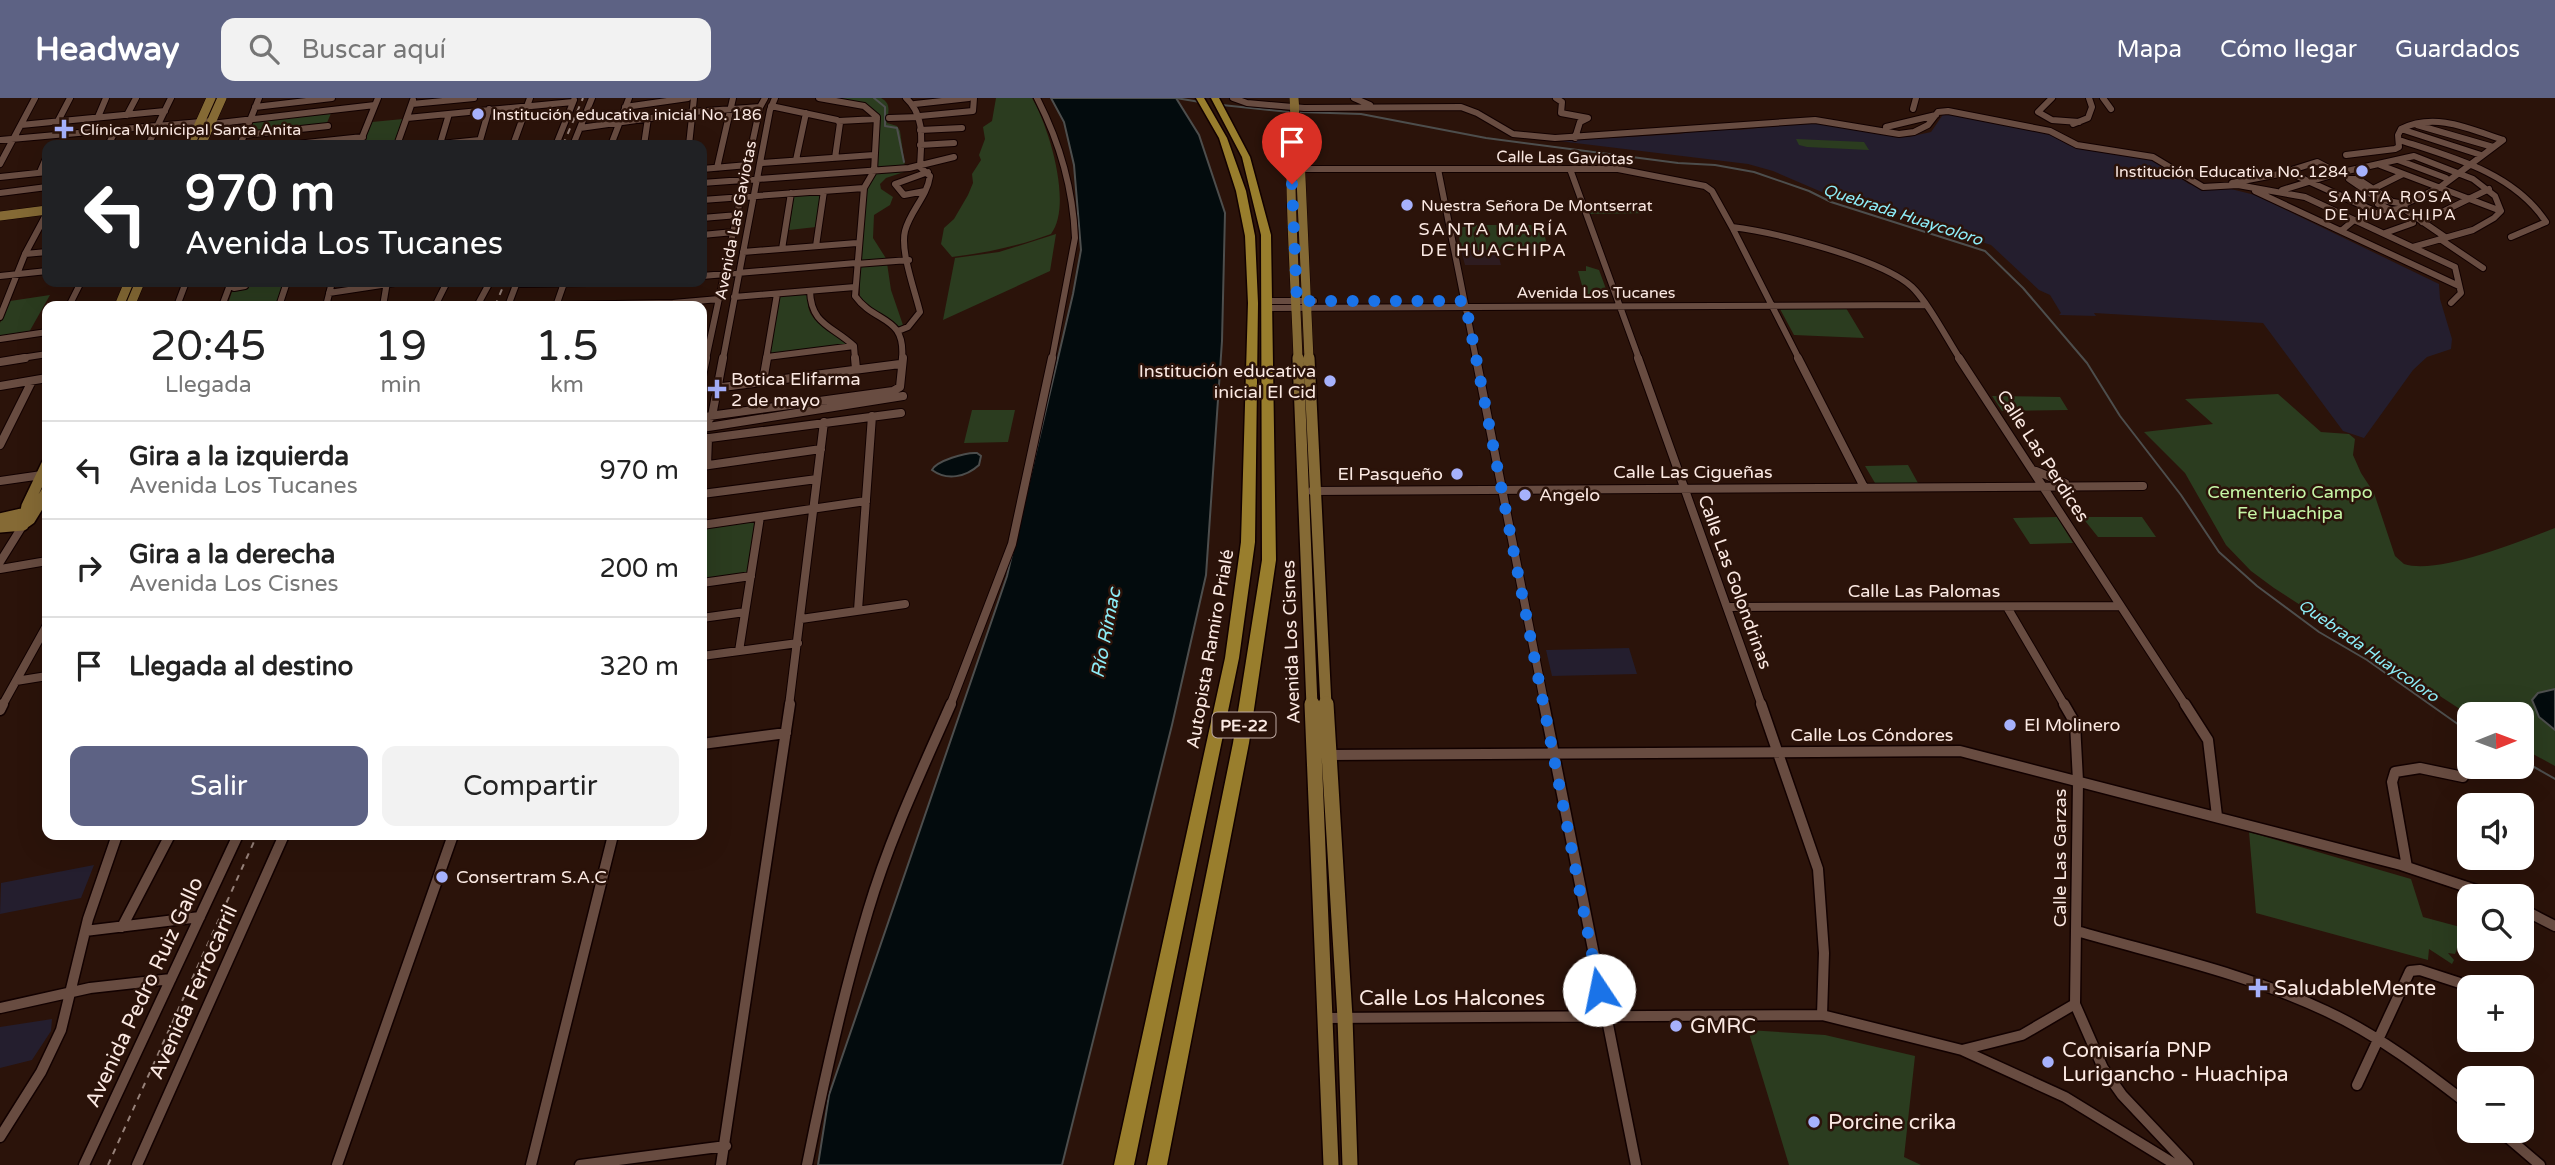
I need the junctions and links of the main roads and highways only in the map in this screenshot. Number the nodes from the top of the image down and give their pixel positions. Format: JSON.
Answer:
{"nodes":[{"id":1,"x":216,"y":98,"type":"edge"},
{"id":2,"x":1216,"y":98,"type":"edge"},
{"id":3,"x":1203,"y":103,"type":"edge"},
{"id":4,"x":1297,"y":108,"type":"edge"},
{"id":5,"x":192,"y":140,"type":"edge"},
{"id":6,"x":203,"y":140,"type":"edge"},
{"id":7,"x":42,"y":210,"type":"edge"},
{"id":8,"x":0,"y":214,"type":"edge"},
{"id":9,"x":1259,"y":262,"type":"junction"},
{"id":10,"x":1252,"y":391,"type":"junction"},
{"id":11,"x":1269,"y":391,"type":"junction"},
{"id":12,"x":42,"y":477,"type":"edge"},
{"id":13,"x":42,"y":509,"type":"edge"},
{"id":14,"x":0,"y":519,"type":"edge"},
{"id":15,"x":22,"y":523,"type":"junction"},
{"id":16,"x":0,"y":527,"type":"edge"},
{"id":17,"x":1323,"y":755,"type":"junction"},
{"id":18,"x":1124,"y":1165,"type":"edge"},
{"id":19,"x":1157,"y":1165,"type":"edge"},
{"id":20,"x":1331,"y":1165,"type":"edge"},
{"id":21,"x":1350,"y":1165,"type":"edge"}],
"edges":[{"from":1,"to":5,"type":"main road"},
{"from":1,"to":6,"type":"main road"},
{"from":2,"to":9,"type":"highway","name":"Autopista Ramiro Prialé","number":"PE-22"},
{"from":3,"to":9,"type":"highway","name":"Autopista Ramiro Prialé","number":"PE-22"},
{"from":4,"to":17,"type":"main road","name":"Avenida Los Cisnes"},
{"from":7,"to":8,"type":"main road"},
{"from":9,"to":10,"type":"highway","name":"Autopista Ramiro Prialé","number":"PE-22"},
{"from":9,"to":11,"type":"highway","name":"Autopista Ramiro Prialé","number":"PE-22"},
{"from":10,"to":11,"type":"highway"},
{"from":10,"to":18,"type":"highway","name":"Autopista Ramiro Prialé","number":"PE-22"},
{"from":11,"to":19,"type":"highway","name":"Autopista Ramiro Prialé","number":"PE-22"},
{"from":12,"to":15,"type":"main road"},
{"from":13,"to":15,"type":"main road"},
{"from":14,"to":15,"type":"main road"},
{"from":15,"to":16,"type":"main road"},
{"from":17,"to":20,"type":"main road","name":"Avenida Los Cisnes"},
{"from":17,"to":21,"type":"main road","name":"Avenida Los Cisnes"}]}
